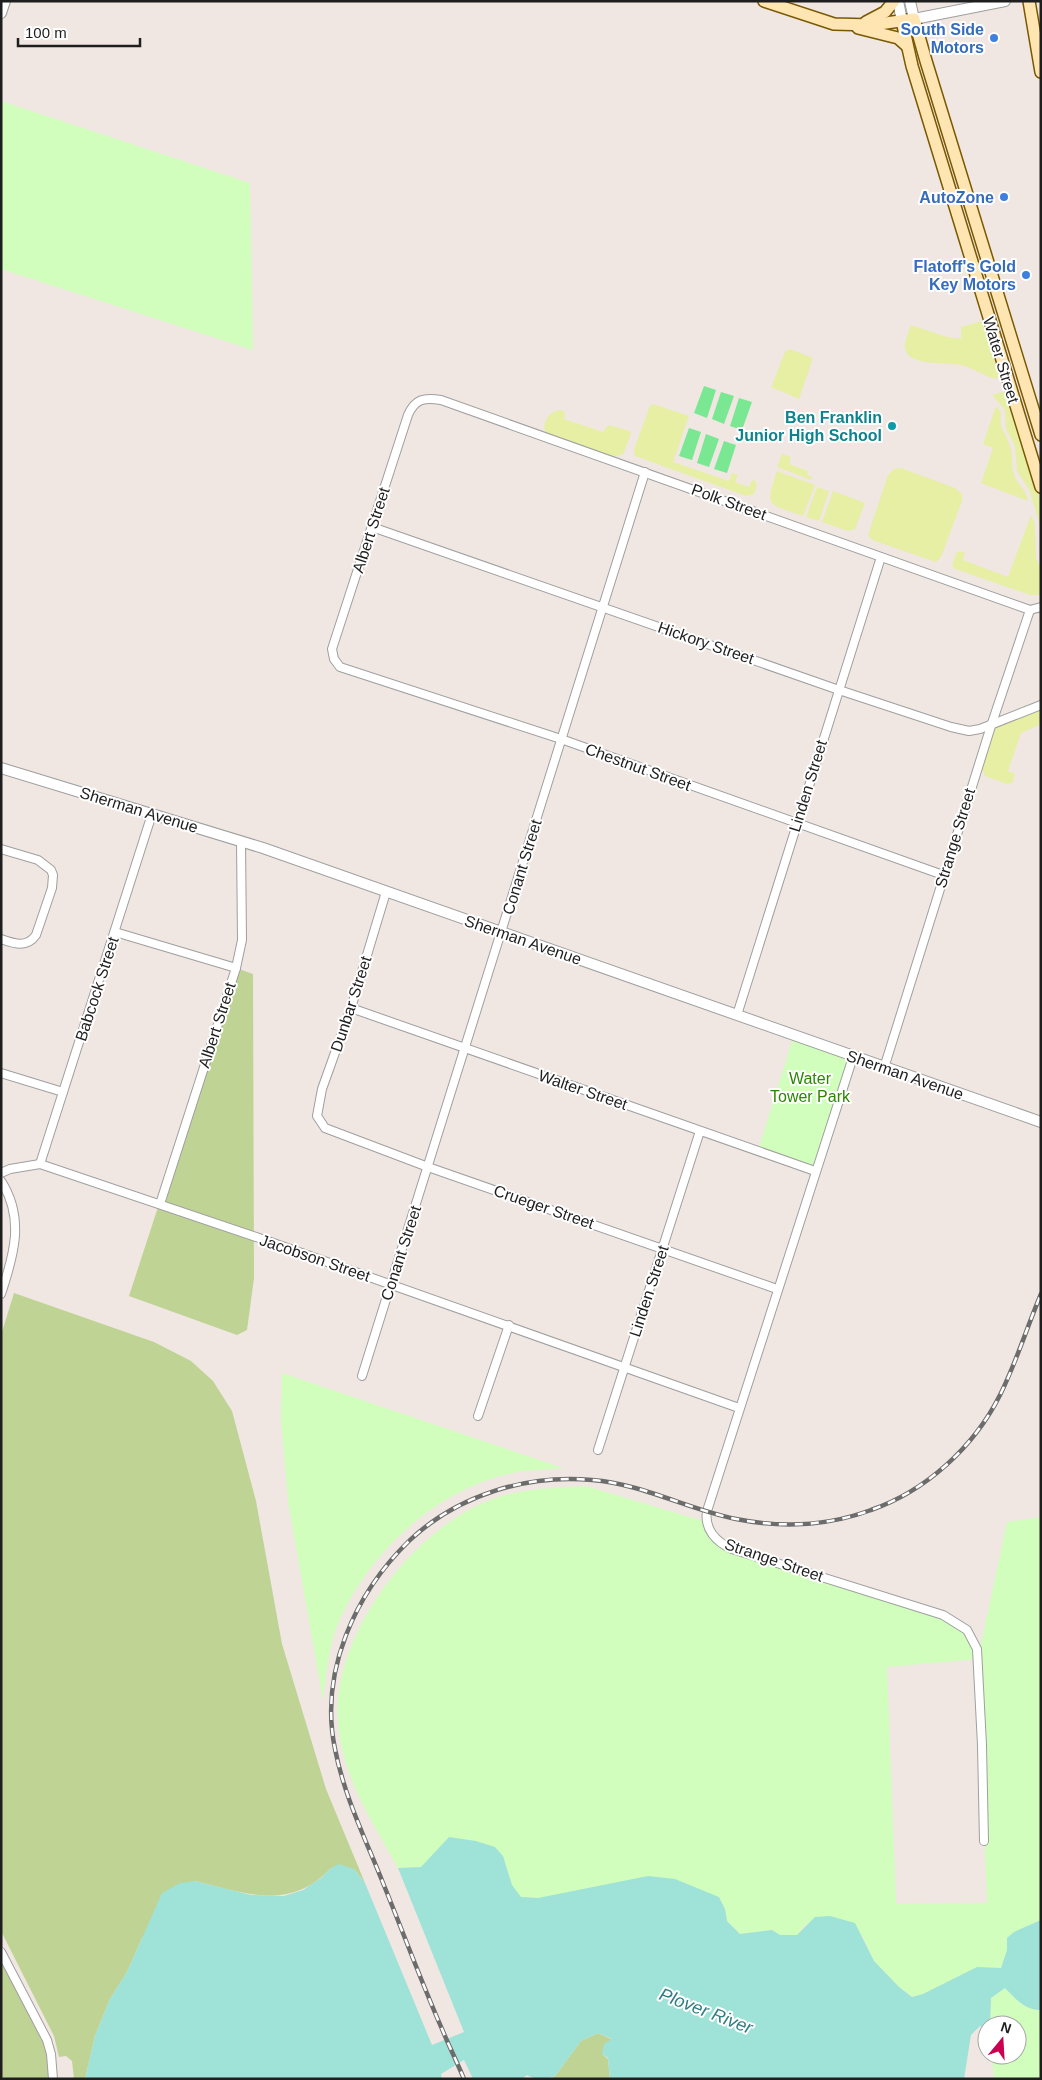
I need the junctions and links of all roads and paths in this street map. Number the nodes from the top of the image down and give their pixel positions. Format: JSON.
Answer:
{"nodes":[{"id":1,"x":5,"y":1,"type":"edge"},
{"id":2,"x":764,"y":1,"type":"edge"},
{"id":3,"x":894,"y":1,"type":"edge"},
{"id":4,"x":898,"y":1,"type":"edge"},
{"id":5,"x":910,"y":1,"type":"edge"},
{"id":6,"x":1005,"y":1,"type":"edge"},
{"id":7,"x":1029,"y":1,"type":"edge"},
{"id":8,"x":1,"y":13,"type":"edge"},
{"id":9,"x":914,"y":18,"type":"junction"},
{"id":10,"x":902,"y":21,"type":"junction"},
{"id":11,"x":852,"y":26,"type":"junction"},
{"id":12,"x":907,"y":46,"type":"junction"},
{"id":13,"x":1041,"y":72,"type":"edge"},
{"id":14,"x":417,"y":402,"type":"joint"},
{"id":15,"x":1041,"y":435,"type":"edge"},
{"id":16,"x":645,"y":472,"type":"junction"},
{"id":17,"x":1041,"y":487,"type":"edge"},
{"id":18,"x":372,"y":527,"type":"junction"},
{"id":19,"x":881,"y":557,"type":"junction"},
{"id":20,"x":604,"y":607,"type":"junction"},
{"id":21,"x":1041,"y":607,"type":"edge"},
{"id":22,"x":1030,"y":610,"type":"junction"},
{"id":23,"x":334,"y":659,"type":"joint"},
{"id":24,"x":839,"y":690,"type":"junction"},
{"id":25,"x":1041,"y":705,"type":"edge"},
{"id":26,"x":990,"y":726,"type":"junction"},
{"id":27,"x":561,"y":739,"type":"junction"},
{"id":28,"x":1,"y":768,"type":"edge"},
{"id":29,"x":152,"y":814,"type":"junction"},
{"id":30,"x":796,"y":824,"type":"junction"},
{"id":31,"x":241,"y":841,"type":"junction"},
{"id":32,"x":1,"y":849,"type":"edge"},
{"id":33,"x":943,"y":875,"type":"junction"},
{"id":34,"x":386,"y":892,"type":"junction"},
{"id":35,"x":115,"y":932,"type":"junction"},
{"id":36,"x":502,"y":932,"type":"junction"},
{"id":37,"x":1,"y":939,"type":"edge"},
{"id":38,"x":236,"y":968,"type":"junction"},
{"id":39,"x":351,"y":1008,"type":"junction"},
{"id":40,"x":737,"y":1015,"type":"junction"},
{"id":41,"x":465,"y":1049,"type":"junction"},
{"id":42,"x":853,"y":1057,"type":"junction"},
{"id":43,"x":884,"y":1068,"type":"junction"},
{"id":44,"x":1,"y":1073,"type":"edge"},
{"id":45,"x":63,"y":1092,"type":"junction"},
{"id":46,"x":317,"y":1116,"type":"joint"},
{"id":47,"x":1041,"y":1122,"type":"edge"},
{"id":48,"x":700,"y":1131,"type":"junction"},
{"id":49,"x":40,"y":1164,"type":"junction"},
{"id":50,"x":428,"y":1167,"type":"junction"},
{"id":51,"x":815,"y":1171,"type":"junction"},
{"id":52,"x":1,"y":1172,"type":"edge"},
{"id":53,"x":1,"y":1180,"type":"edge"},
{"id":54,"x":160,"y":1204,"type":"junction"},
{"id":55,"x":662,"y":1248,"type":"junction"},
{"id":56,"x":391,"y":1284,"type":"junction"},
{"id":57,"x":777,"y":1289,"type":"junction"},
{"id":58,"x":1,"y":1294,"type":"edge"},
{"id":59,"x":509,"y":1325,"type":"junction"},
{"id":60,"x":624,"y":1366,"type":"junction"},
{"id":61,"x":362,"y":1376,"type":"dead end"},
{"id":62,"x":739,"y":1408,"type":"junction"},
{"id":63,"x":478,"y":1416,"type":"dead end"},
{"id":64,"x":598,"y":1450,"type":"dead end"},
{"id":65,"x":984,"y":1841,"type":"dead end"},
{"id":66,"x":1,"y":1952,"type":"edge"},
{"id":67,"x":53,"y":2079,"type":"edge"}],
"edges":[{"from":1,"to":8,"type":"street"},
{"from":2,"to":11,"type":"main road"},
{"from":3,"to":11,"type":"main road"},
{"from":4,"to":10,"type":"street","name":"Water Street"},
{"from":5,"to":9,"type":"street","name":"Water Street"},
{"from":6,"to":9,"type":"street"},
{"from":7,"to":13,"type":"main road"},
{"from":9,"to":10,"type":"main road"},
{"from":9,"to":15,"type":"main road","name":"Water Street"},
{"from":10,"to":11,"type":"main road"},
{"from":10,"to":12,"type":"main road","name":"Water Street"},
{"from":11,"to":12,"type":"main road"},
{"from":12,"to":17,"type":"main road","name":"Water Street"},
{"from":14,"to":16,"type":"street","name":"Polk Street"},
{"from":14,"to":18,"type":"street","name":"Albert Street"},
{"from":16,"to":19,"type":"street","name":"Polk Street"},
{"from":16,"to":20,"type":"street","name":"Conant Street"},
{"from":18,"to":20,"type":"street","name":"Hickory Street"},
{"from":18,"to":23,"type":"street","name":"Albert Street"},
{"from":19,"to":22,"type":"street","name":"Polk Street"},
{"from":19,"to":24,"type":"street","name":"Linden Street"},
{"from":20,"to":24,"type":"street","name":"Hickory Street"},
{"from":20,"to":27,"type":"street","name":"Conant Street"},
{"from":21,"to":22,"type":"street"},
{"from":22,"to":26,"type":"street","name":"Strange Street"},
{"from":23,"to":27,"type":"street","name":"Chestnut Street"},
{"from":24,"to":26,"type":"street","name":"Hickory Street"},
{"from":24,"to":30,"type":"street","name":"Linden Street"},
{"from":25,"to":26,"type":"street","name":"Hickory Street"},
{"from":26,"to":33,"type":"street","name":"Strange Street"},
{"from":27,"to":30,"type":"street","name":"Chestnut Street"},
{"from":27,"to":36,"type":"street","name":"Conant Street"},
{"from":28,"to":29,"type":"street","name":"Sherman Avenue"},
{"from":29,"to":31,"type":"street","name":"Sherman Avenue"},
{"from":29,"to":35,"type":"street","name":"Babcock Street"},
{"from":30,"to":33,"type":"street","name":"Chestnut Street"},
{"from":30,"to":40,"type":"street","name":"Linden Street"},
{"from":31,"to":34,"type":"street","name":"Sherman Avenue"},
{"from":31,"to":38,"type":"street","name":"Albert Street"},
{"from":32,"to":37,"type":"street"},
{"from":33,"to":43,"type":"street","name":"Strange Street"},
{"from":34,"to":36,"type":"street","name":"Sherman Avenue"},
{"from":34,"to":39,"type":"street","name":"Dunbar Street"},
{"from":35,"to":38,"type":"street"},
{"from":35,"to":45,"type":"street","name":"Babcock Street"},
{"from":36,"to":40,"type":"street","name":"Sherman Avenue"},
{"from":36,"to":41,"type":"street","name":"Conant Street"},
{"from":38,"to":54,"type":"street","name":"Albert Street"},
{"from":39,"to":41,"type":"street","name":"Walter Street"},
{"from":39,"to":46,"type":"street","name":"Dunbar Street"},
{"from":40,"to":42,"type":"street","name":"Sherman Avenue"},
{"from":41,"to":48,"type":"street","name":"Walter Street"},
{"from":41,"to":50,"type":"street","name":"Conant Street"},
{"from":42,"to":43,"type":"street","name":"Sherman Avenue"},
{"from":42,"to":51,"type":"street","name":"Strange Street"},
{"from":43,"to":47,"type":"street","name":"Sherman Avenue"},
{"from":44,"to":45,"type":"street"},
{"from":45,"to":49,"type":"street","name":"Babcock Street"},
{"from":46,"to":50,"type":"street","name":"Crueger Street"},
{"from":48,"to":51,"type":"street","name":"Walter Street"},
{"from":48,"to":55,"type":"street","name":"Linden Street"},
{"from":49,"to":52,"type":"street","name":"Jacobson Street"},
{"from":49,"to":54,"type":"street","name":"Jacobson Street"},
{"from":50,"to":55,"type":"street","name":"Crueger Street"},
{"from":50,"to":56,"type":"street","name":"Conant Street"},
{"from":51,"to":57,"type":"street","name":"Strange Street"},
{"from":53,"to":58,"type":"street"},
{"from":54,"to":56,"type":"street","name":"Jacobson Street"},
{"from":55,"to":57,"type":"street","name":"Crueger Street"},
{"from":55,"to":60,"type":"street","name":"Linden Street"},
{"from":56,"to":59,"type":"street","name":"Jacobson Street"},
{"from":56,"to":61,"type":"street","name":"Conant Street"},
{"from":57,"to":62,"type":"street","name":"Strange Street"},
{"from":59,"to":60,"type":"street","name":"Jacobson Street"},
{"from":59,"to":63,"type":"street"},
{"from":60,"to":62,"type":"street","name":"Jacobson Street"},
{"from":60,"to":64,"type":"street","name":"Linden Street"},
{"from":62,"to":65,"type":"street","name":"Strange Street"},
{"from":66,"to":67,"type":"street"}]}
